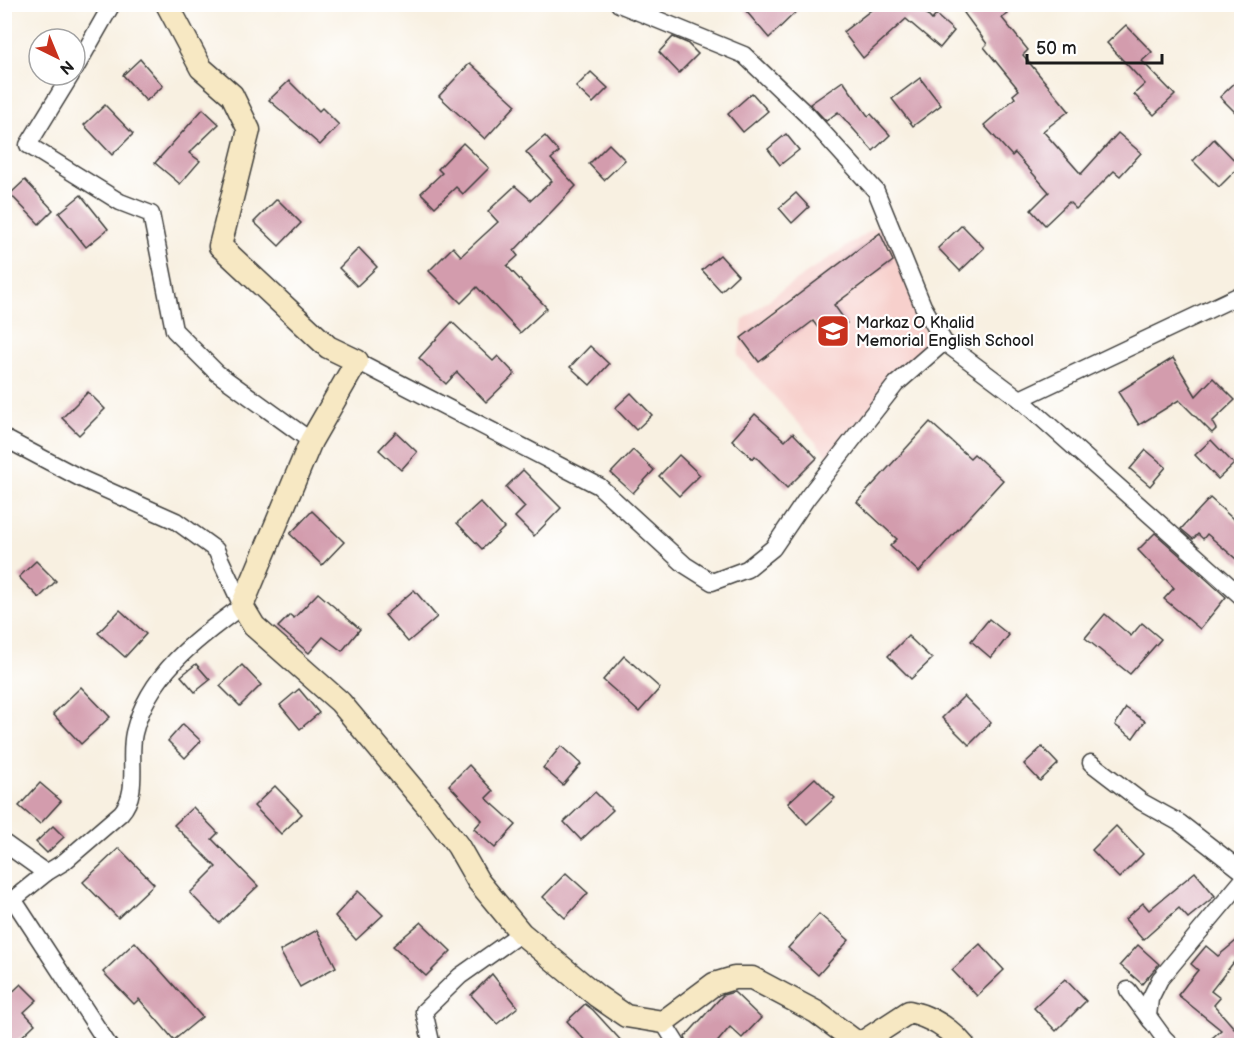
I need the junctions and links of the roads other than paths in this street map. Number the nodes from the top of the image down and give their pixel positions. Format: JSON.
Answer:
{"nodes":[{"id":1,"x":112,"y":4,"type":"edge"},
{"id":2,"x":167,"y":4,"type":"edge"},
{"id":3,"x":619,"y":4,"type":"edge"},
{"id":4,"x":87,"y":48,"type":"edge"},
{"id":5,"x":64,"y":87,"type":"edge"},
{"id":6,"x":1242,"y":294,"type":"edge"},
{"id":7,"x":944,"y":342,"type":"junction"},
{"id":8,"x":357,"y":361,"type":"junction"},
{"id":9,"x":1020,"y":399,"type":"junction"},
{"id":10,"x":4,"y":438,"type":"edge"},
{"id":11,"x":311,"y":441,"type":"junction"},
{"id":12,"x":1242,"y":597,"type":"edge"},
{"id":13,"x":242,"y":606,"type":"junction"},
{"id":14,"x":1091,"y":763,"type":"dead end"},
{"id":15,"x":4,"y":843,"type":"edge"},
{"id":16,"x":1242,"y":871,"type":"edge"},
{"id":17,"x":46,"y":873,"type":"junction"},
{"id":18,"x":1242,"y":881,"type":"edge"},
{"id":19,"x":9,"y":902,"type":"edge"},
{"id":20,"x":521,"y":933,"type":"junction"},
{"id":21,"x":1128,"y":990,"type":"dead end"},
{"id":22,"x":663,"y":1022,"type":"junction"},
{"id":23,"x":1157,"y":1029,"type":"junction"},
{"id":24,"x":857,"y":1044,"type":"edge"},
{"id":25,"x":110,"y":1046,"type":"edge"},
{"id":26,"x":432,"y":1046,"type":"edge"},
{"id":27,"x":678,"y":1046,"type":"edge"},
{"id":28,"x":964,"y":1046,"type":"edge"},
{"id":29,"x":1172,"y":1046,"type":"edge"}],
"edges":[{"from":1,"to":4,"type":"street"},
{"from":2,"to":8,"type":"main road"},
{"from":3,"to":7,"type":"street"},
{"from":5,"to":11,"type":"street"},
{"from":6,"to":9,"type":"street"},
{"from":7,"to":8,"type":"street"},
{"from":7,"to":9,"type":"street"},
{"from":8,"to":11,"type":"main road"},
{"from":9,"to":12,"type":"street"},
{"from":10,"to":13,"type":"street"},
{"from":11,"to":13,"type":"main road"},
{"from":13,"to":17,"type":"street"},
{"from":13,"to":20,"type":"main road"},
{"from":14,"to":16,"type":"street"},
{"from":15,"to":17,"type":"street"},
{"from":17,"to":19,"type":"street"},
{"from":18,"to":23,"type":"street"},
{"from":19,"to":25,"type":"street"},
{"from":20,"to":22,"type":"main road"},
{"from":20,"to":26,"type":"street"},
{"from":21,"to":23,"type":"street"},
{"from":22,"to":24,"type":"main road"},
{"from":22,"to":27,"type":"street"},
{"from":23,"to":29,"type":"street"},
{"from":24,"to":28,"type":"main road"}]}
